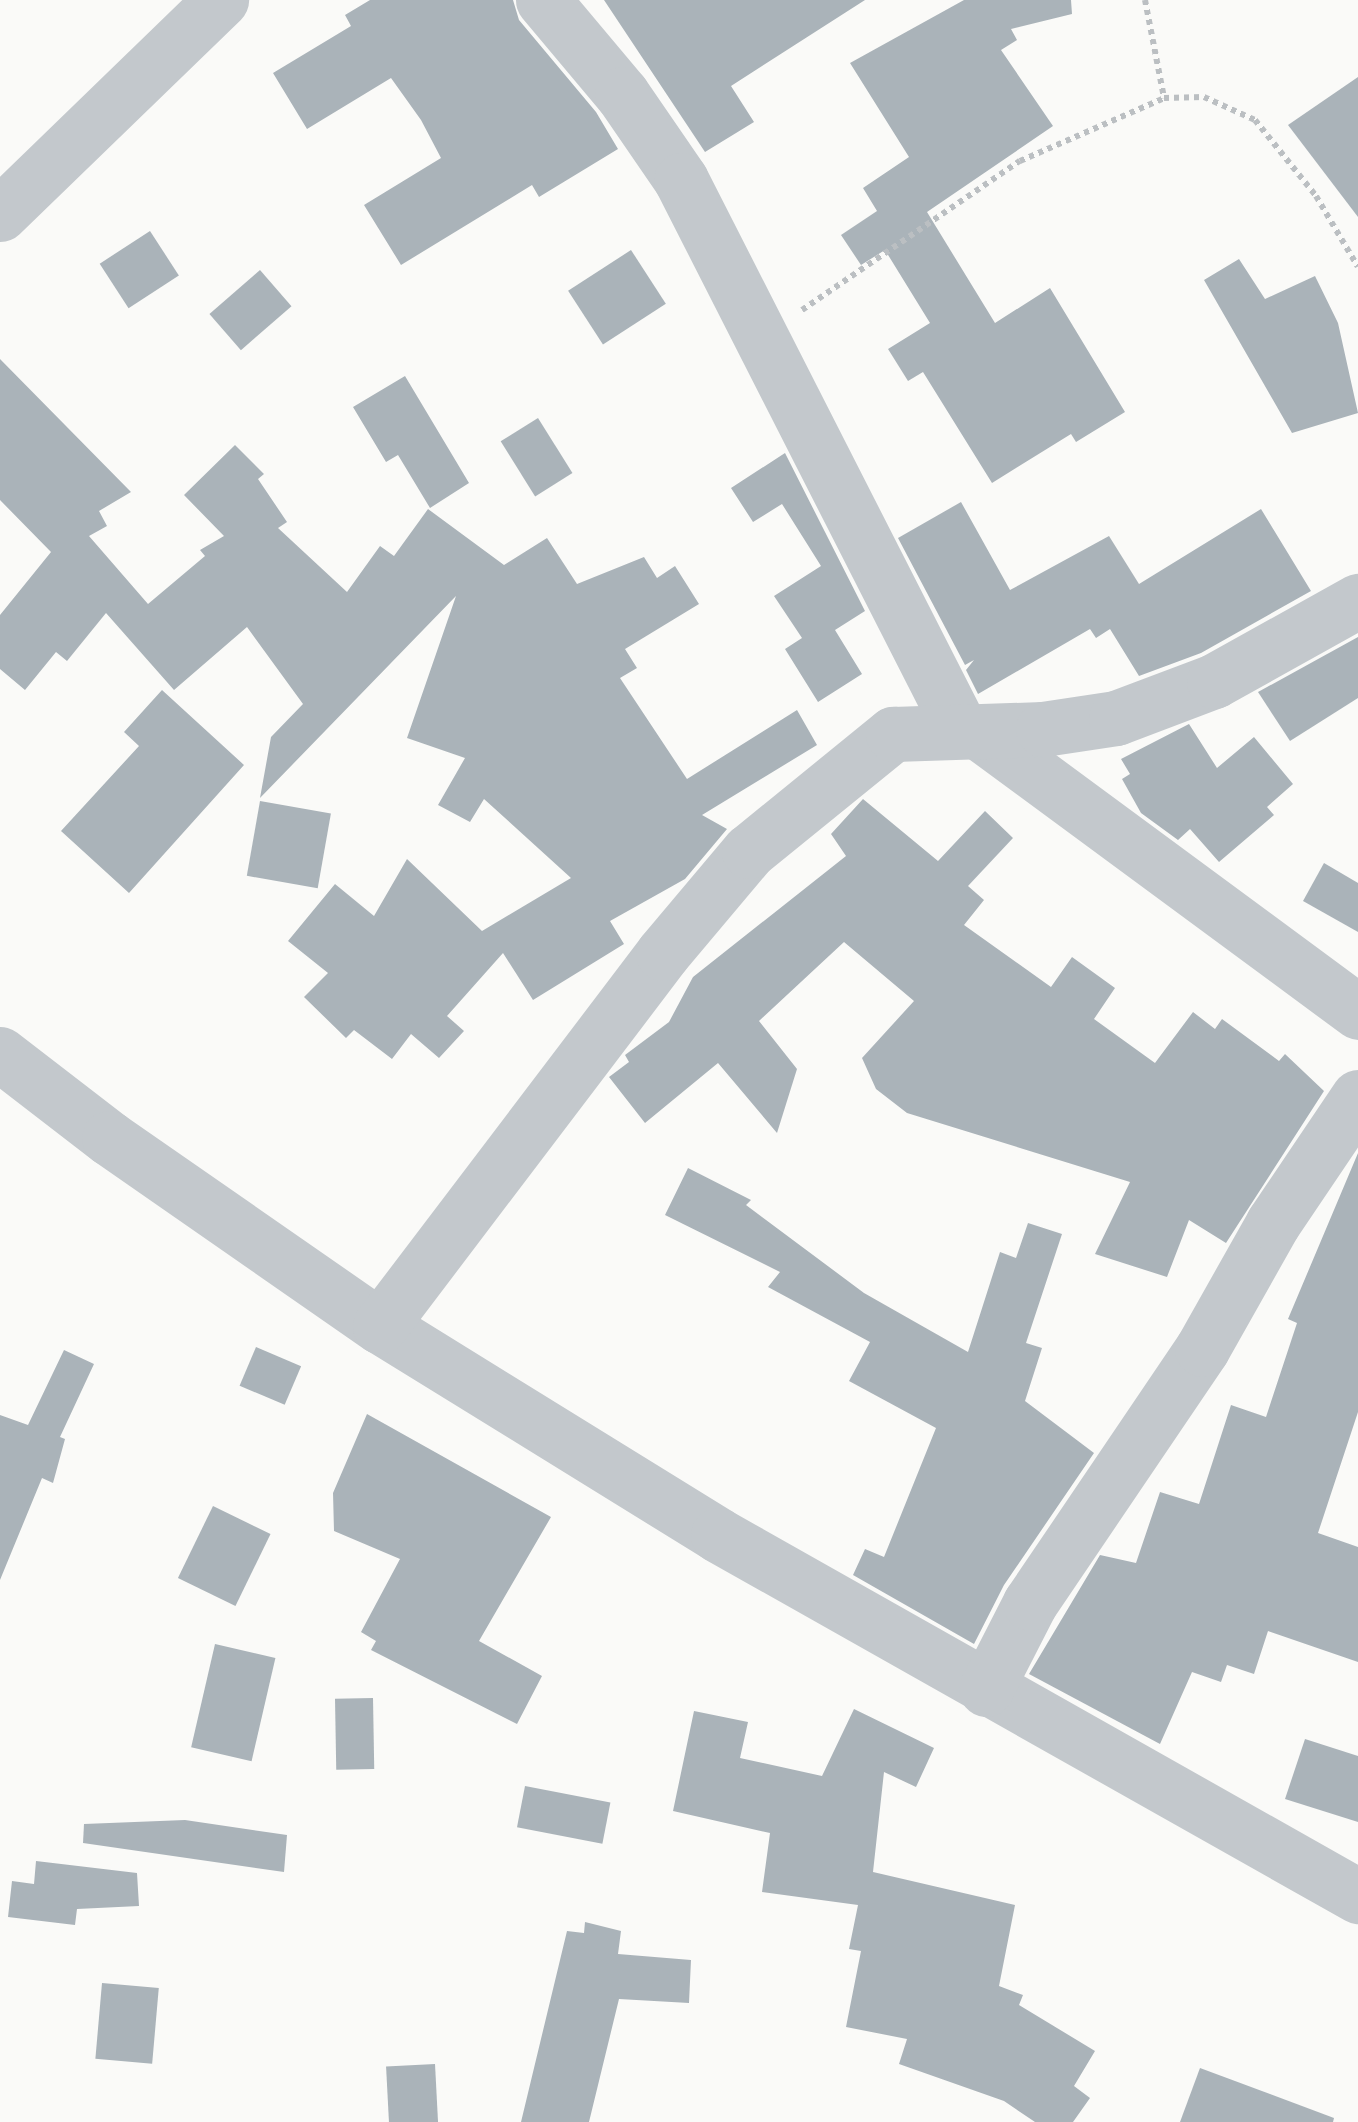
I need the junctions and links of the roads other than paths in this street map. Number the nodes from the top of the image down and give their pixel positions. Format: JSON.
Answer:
{"nodes":[{"id":1,"x":221,"y":0,"type":"edge"},
{"id":2,"x":543,"y":0,"type":"edge"},
{"id":3,"x":2,"y":207,"type":"edge"},
{"id":4,"x":1358,"y":601,"type":"edge"},
{"id":5,"x":970,"y":730,"type":"junction"},
{"id":6,"x":1358,"y":1012,"type":"edge"},
{"id":7,"x":0,"y":1054,"type":"edge"},
{"id":8,"x":1358,"y":1097,"type":"edge"},
{"id":9,"x":380,"y":1326,"type":"junction"},
{"id":10,"x":986,"y":1689,"type":"junction"},
{"id":11,"x":1358,"y":1896,"type":"edge"}],
"edges":[{"from":1,"to":3,"type":"street"},
{"from":2,"to":5,"type":"street"},
{"from":4,"to":5,"type":"street"},
{"from":5,"to":6,"type":"street"},
{"from":5,"to":9,"type":"street"},
{"from":7,"to":9,"type":"street"},
{"from":8,"to":10,"type":"street"},
{"from":9,"to":10,"type":"street"},
{"from":10,"to":11,"type":"street"}]}
